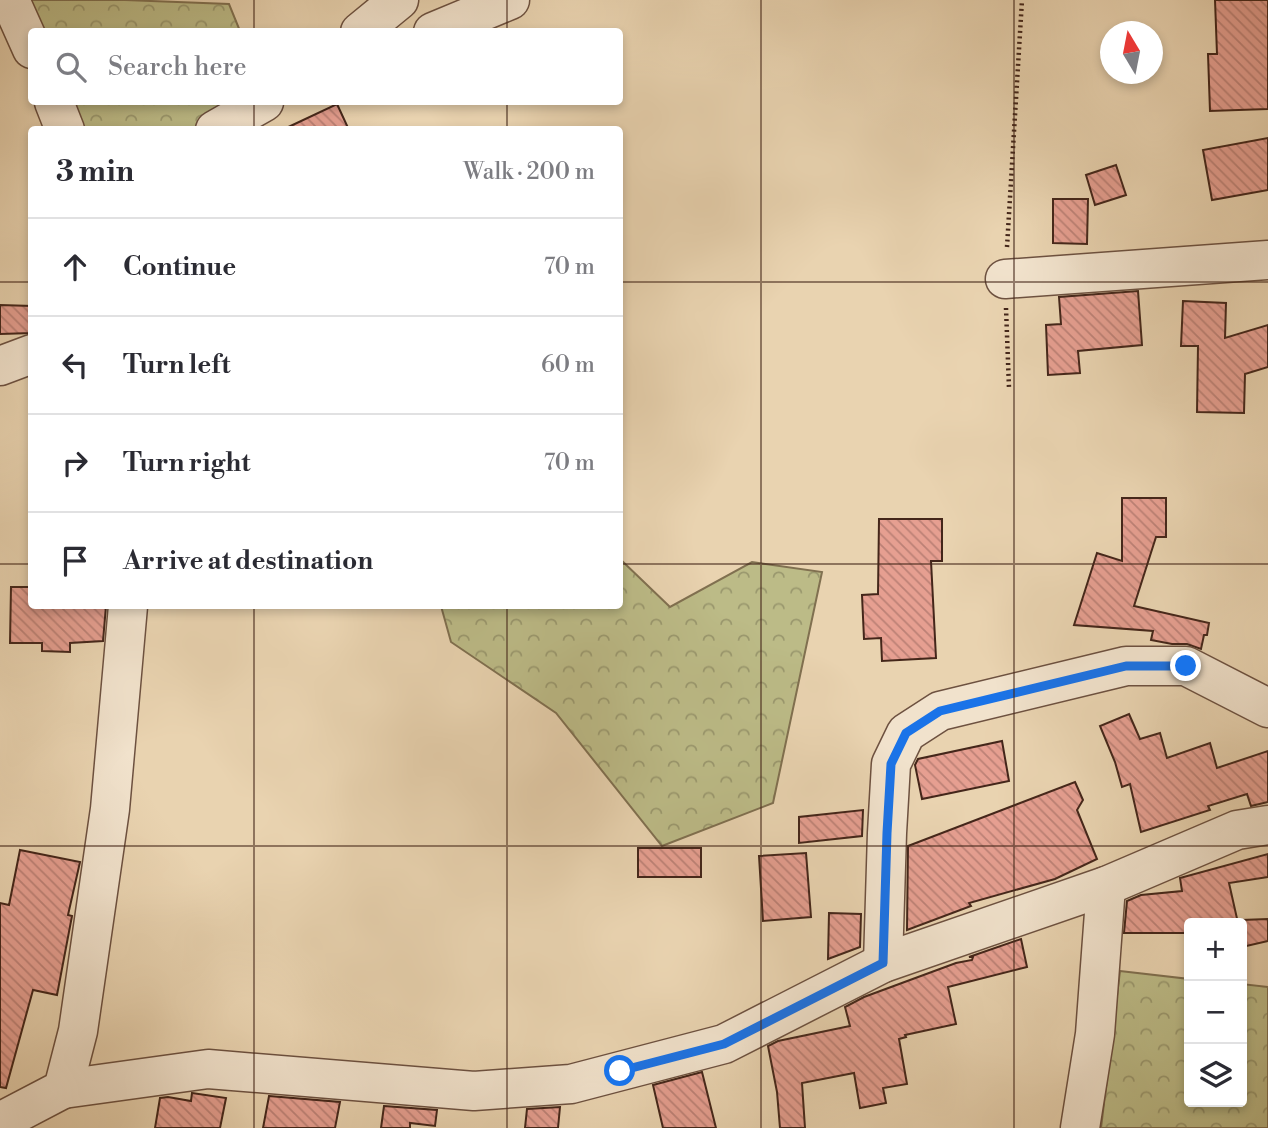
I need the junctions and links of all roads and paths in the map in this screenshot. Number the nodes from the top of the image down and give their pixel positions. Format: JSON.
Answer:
{"nodes":[{"id":1,"x":10,"y":0,"type":"edge"},
{"id":2,"x":399,"y":0,"type":"edge"},
{"id":3,"x":510,"y":0,"type":"edge"},
{"id":4,"x":1021,"y":0,"type":"edge"},
{"id":5,"x":365,"y":28,"type":"edge"},
{"id":6,"x":443,"y":28,"type":"edge"},
{"id":7,"x":28,"y":40,"type":"edge"},
{"id":8,"x":55,"y":105,"type":"edge"},
{"id":9,"x":259,"y":105,"type":"edge"},
{"id":10,"x":63,"y":126,"type":"edge"},
{"id":11,"x":222,"y":126,"type":"edge"},
{"id":12,"x":1268,"y":260,"type":"edge"},
{"id":13,"x":1005,"y":279,"type":"junction"},
{"id":14,"x":28,"y":356,"type":"edge"},
{"id":15,"x":0,"y":366,"type":"edge"},
{"id":16,"x":1009,"y":388,"type":"dead end"},
{"id":17,"x":128,"y":609,"type":"edge"},
{"id":18,"x":1268,"y":708,"type":"edge"},
{"id":19,"x":1268,"y":825,"type":"edge"},
{"id":20,"x":1106,"y":886,"type":"junction"},
{"id":21,"x":883,"y":963,"type":"junction"},
{"id":22,"x":62,"y":1089,"type":"junction"},
{"id":23,"x":0,"y":1122,"type":"edge"},
{"id":24,"x":1080,"y":1128,"type":"edge"}],
"edges":[{"from":1,"to":7,"type":"street"},
{"from":2,"to":5,"type":"street"},
{"from":3,"to":6,"type":"street"},
{"from":4,"to":13,"type":"path"},
{"from":8,"to":10,"type":"street"},
{"from":9,"to":11,"type":"street"},
{"from":12,"to":13,"type":"street"},
{"from":13,"to":16,"type":"path"},
{"from":14,"to":15,"type":"street"},
{"from":17,"to":22,"type":"street"},
{"from":18,"to":21,"type":"street"},
{"from":19,"to":20,"type":"street"},
{"from":20,"to":21,"type":"street"},
{"from":20,"to":24,"type":"street"},
{"from":21,"to":22,"type":"street"},
{"from":22,"to":23,"type":"street"}]}
